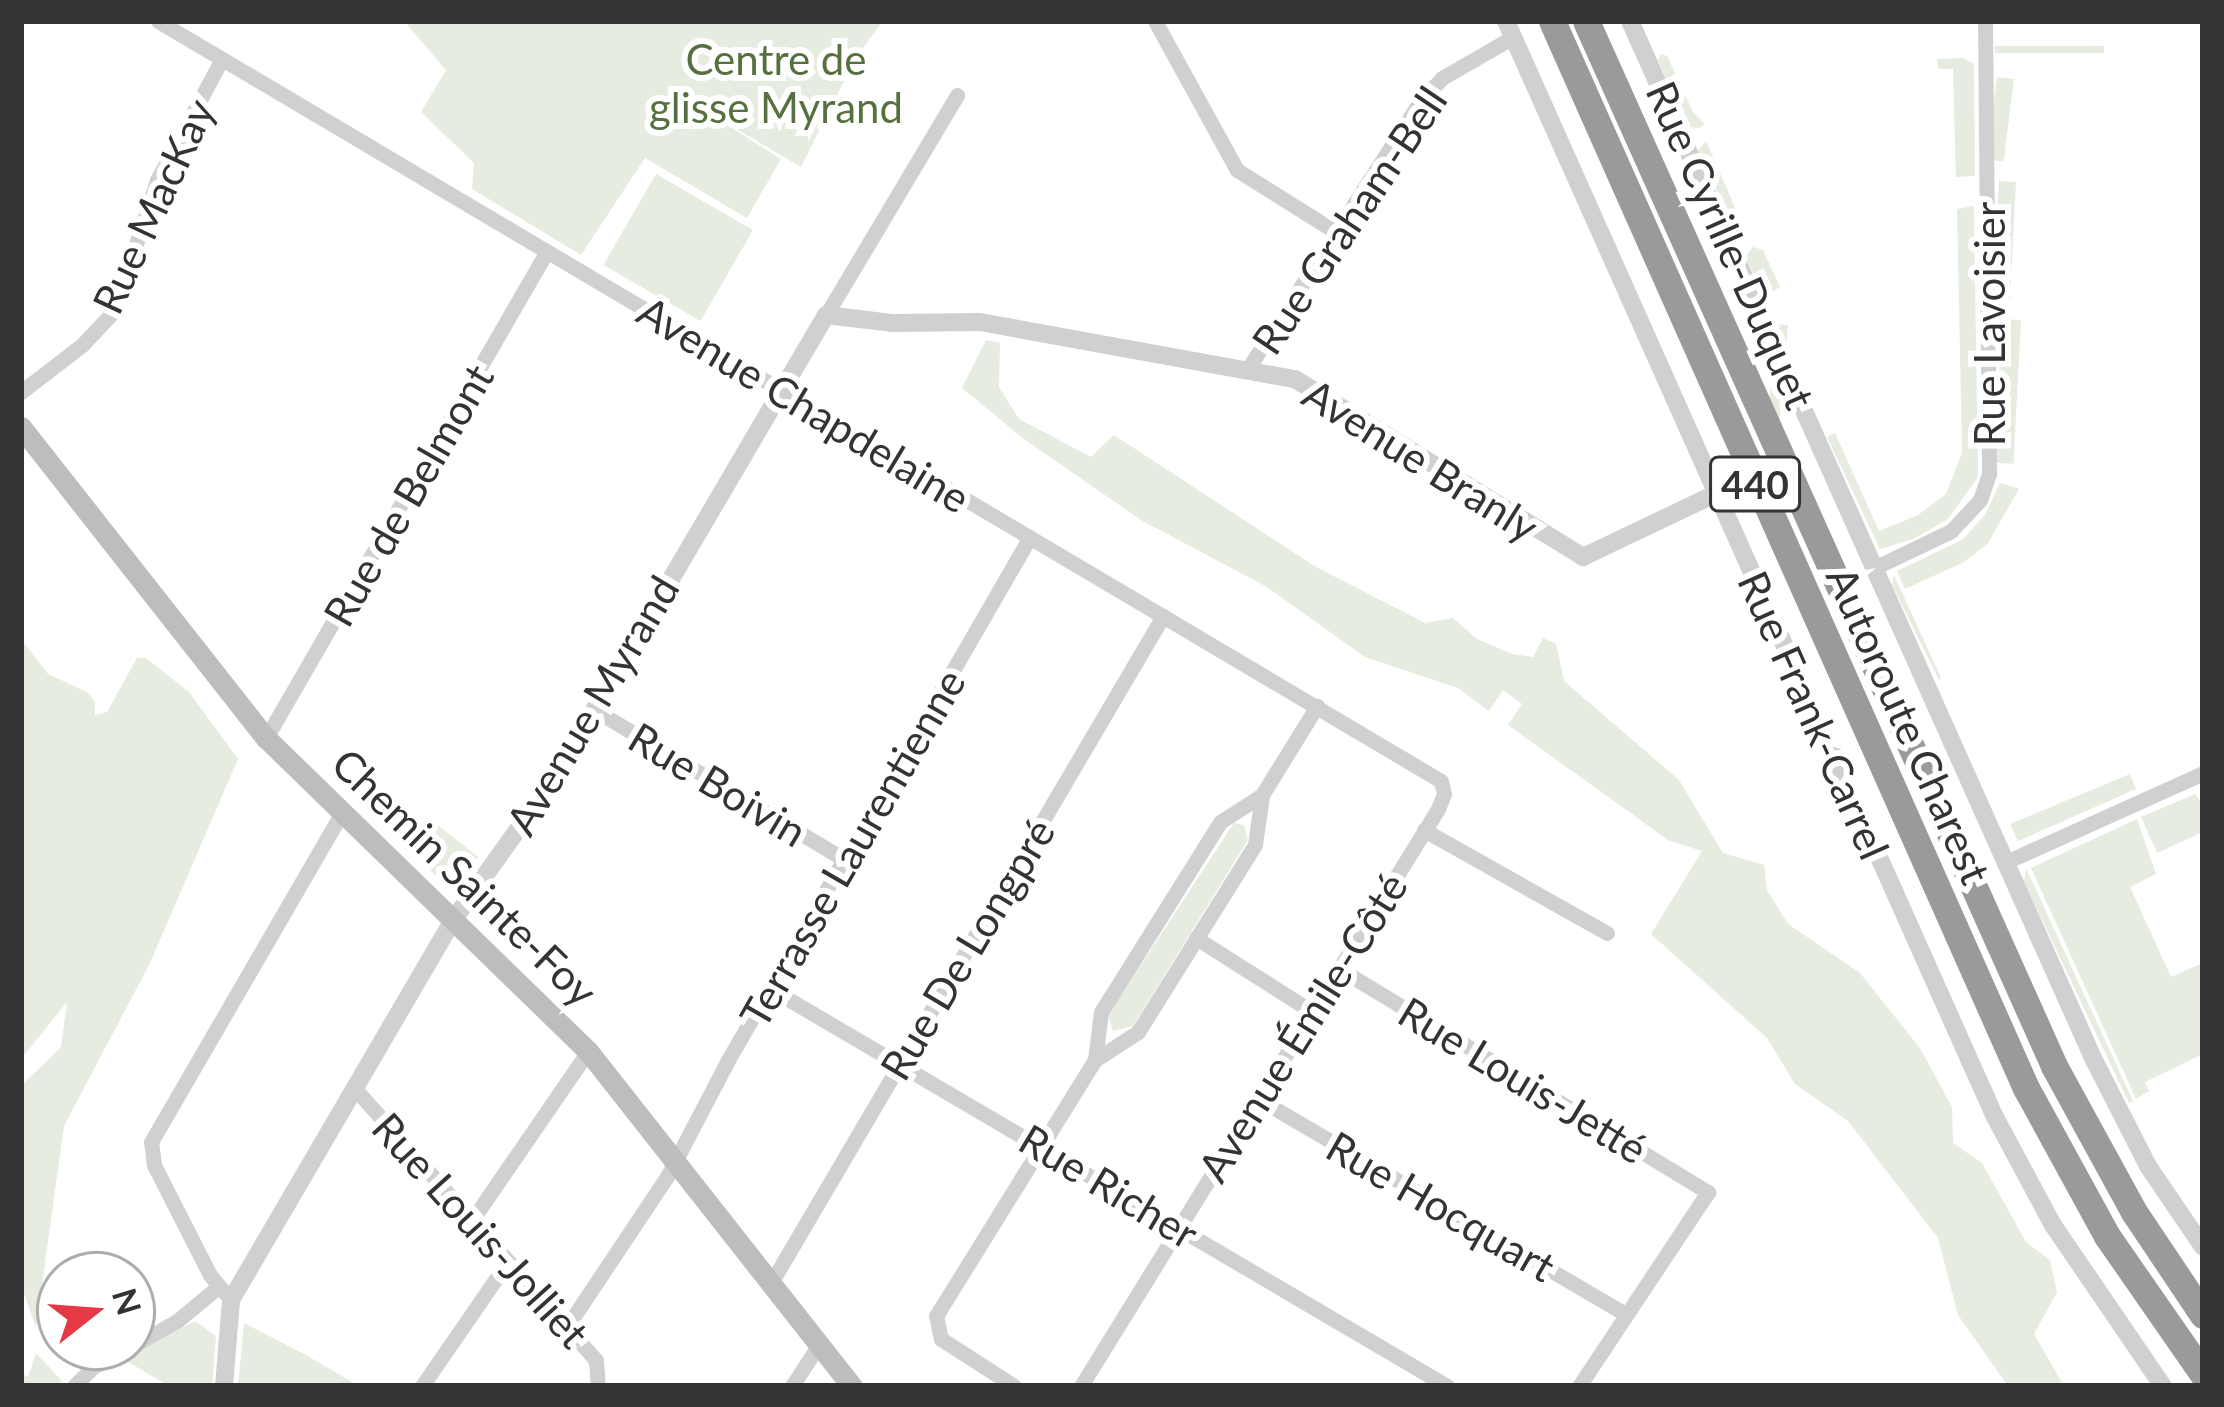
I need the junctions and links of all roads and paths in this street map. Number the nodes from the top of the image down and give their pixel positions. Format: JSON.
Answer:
{"nodes":[{"id":1,"x":158,"y":21,"type":"edge"},
{"id":2,"x":1155,"y":21,"type":"edge"},
{"id":3,"x":1552,"y":21,"type":"edge"},
{"id":4,"x":1586,"y":21,"type":"edge"},
{"id":5,"x":1630,"y":21,"type":"edge"},
{"id":6,"x":1984,"y":21,"type":"edge"},
{"id":7,"x":1510,"y":29,"type":"edge"},
{"id":8,"x":222,"y":59,"type":"junction"},
{"id":9,"x":957,"y":95,"type":"dead end"},
{"id":10,"x":1336,"y":232,"type":"junction"},
{"id":11,"x":548,"y":251,"type":"junction"},
{"id":12,"x":826,"y":315,"type":"junction"},
{"id":13,"x":1249,"y":367,"type":"junction"},
{"id":14,"x":782,"y":388,"type":"junction"},
{"id":15,"x":21,"y":392,"type":"edge"},
{"id":16,"x":21,"y":427,"type":"edge"},
{"id":17,"x":1715,"y":494,"type":"junction"},
{"id":18,"x":1030,"y":538,"type":"junction"},
{"id":19,"x":1876,"y":567,"type":"junction"},
{"id":20,"x":1163,"y":616,"type":"junction"},
{"id":21,"x":1317,"y":706,"type":"junction"},
{"id":22,"x":592,"y":709,"type":"junction"},
{"id":23,"x":266,"y":738,"type":"junction"},
{"id":24,"x":2203,"y":773,"type":"edge"},
{"id":25,"x":1444,"y":790,"type":"joint"},
{"id":26,"x":1262,"y":795,"type":"junction"},
{"id":27,"x":342,"y":813,"type":"junction"},
{"id":28,"x":1424,"y":830,"type":"junction"},
{"id":29,"x":844,"y":859,"type":"junction"},
{"id":30,"x":2006,"y":862,"type":"junction"},
{"id":31,"x":454,"y":919,"type":"junction"},
{"id":32,"x":1607,"y":933,"type":"dead end"},
{"id":33,"x":1196,"y":938,"type":"junction"},
{"id":34,"x":1338,"y":968,"type":"junction"},
{"id":35,"x":771,"y":989,"type":"junction"},
{"id":36,"x":1311,"y":1011,"type":"junction"},
{"id":37,"x":588,"y":1051,"type":"junction"},
{"id":38,"x":1095,"y":1060,"type":"junction"},
{"id":39,"x":900,"y":1063,"type":"junction"},
{"id":40,"x":357,"y":1091,"type":"junction"},
{"id":41,"x":1257,"y":1098,"type":"junction"},
{"id":42,"x":1042,"y":1145,"type":"junction"},
{"id":43,"x":675,"y":1159,"type":"junction"},
{"id":44,"x":470,"y":1223,"type":"junction"},
{"id":45,"x":1178,"y":1228,"type":"junction"},
{"id":46,"x":2203,"y":1247,"type":"edge"},
{"id":47,"x":507,"y":1263,"type":"junction"},
{"id":48,"x":771,"y":1283,"type":"junction"},
{"id":49,"x":225,"y":1294,"type":"junction"},
{"id":50,"x":1625,"y":1314,"type":"junction"},
{"id":51,"x":2203,"y":1315,"type":"edge"},
{"id":52,"x":566,"y":1328,"type":"junction"},
{"id":53,"x":156,"y":1332,"type":"edge"},
{"id":54,"x":818,"y":1346,"type":"junction"},
{"id":55,"x":2203,"y":1374,"type":"edge"},
{"id":56,"x":599,"y":1379,"type":"edge"},
{"id":57,"x":224,"y":1386,"type":"edge"},
{"id":58,"x":422,"y":1386,"type":"edge"},
{"id":59,"x":792,"y":1386,"type":"edge"},
{"id":60,"x":852,"y":1386,"type":"edge"},
{"id":61,"x":1014,"y":1386,"type":"edge"},
{"id":62,"x":1081,"y":1386,"type":"edge"},
{"id":63,"x":1447,"y":1386,"type":"edge"},
{"id":64,"x":1579,"y":1386,"type":"edge"},
{"id":65,"x":2163,"y":1386,"type":"edge"}],
"edges":[{"from":1,"to":8,"type":"street","name":"Avenue Chapdelaine"},
{"from":2,"to":10,"type":"street"},
{"from":3,"to":55,"type":"highway","name":"Autoroute Charest","number":"440"},
{"from":4,"to":51,"type":"highway","name":"Autoroute Charest","number":"440"},
{"from":5,"to":19,"type":"street","name":"Rue Cyrille-Duquet"},
{"from":6,"to":19,"type":"street","name":"Rue Lavoisier"},
{"from":7,"to":10,"type":"street","name":"Rue Graham-Bell"},
{"from":7,"to":17,"type":"street","name":"Rue Frank-Carrel"},
{"from":8,"to":11,"type":"street","name":"Avenue Chapdelaine"},
{"from":8,"to":15,"type":"street","name":"Rue MacKay"},
{"from":9,"to":12,"type":"street","name":"Avenue Myrand"},
{"from":10,"to":13,"type":"street","name":"Rue Graham-Bell"},
{"from":11,"to":14,"type":"street","name":"Avenue Chapdelaine"},
{"from":11,"to":23,"type":"street","name":"Rue de Belmont"},
{"from":12,"to":13,"type":"street","name":"Avenue Branly"},
{"from":12,"to":14,"type":"street","name":"Avenue Myrand"},
{"from":13,"to":17,"type":"street","name":"Avenue Branly"},
{"from":14,"to":18,"type":"street","name":"Avenue Chapdelaine"},
{"from":14,"to":22,"type":"street","name":"Avenue Myrand"},
{"from":16,"to":23,"type":"main road","name":"Chemin Sainte-Foy"},
{"from":17,"to":65,"type":"street","name":"Rue Frank-Carrel"},
{"from":18,"to":20,"type":"street","name":"Avenue Chapdelaine"},
{"from":18,"to":29,"type":"street","name":"Terrasse Laurentienne"},
{"from":19,"to":30,"type":"street","name":"Rue Cyrille-Duquet"},
{"from":20,"to":21,"type":"street","name":"Avenue Chapdelaine"},
{"from":20,"to":39,"type":"street","name":"Rue De Longpré"},
{"from":21,"to":25,"type":"street","name":"Avenue Chapdelaine"},
{"from":21,"to":26,"type":"street"},
{"from":22,"to":29,"type":"street","name":"Rue Boivin"},
{"from":22,"to":31,"type":"street","name":"Avenue Myrand"},
{"from":23,"to":27,"type":"main road","name":"Chemin Sainte-Foy"},
{"from":24,"to":30,"type":"street"},
{"from":25,"to":28,"type":"street","name":"Avenue Émile-Côté"},
{"from":26,"to":33,"type":"street"},
{"from":26,"to":38,"type":"street"},
{"from":27,"to":31,"type":"main road","name":"Chemin Sainte-Foy"},
{"from":27,"to":49,"type":"street"},
{"from":28,"to":32,"type":"street"},
{"from":28,"to":34,"type":"street","name":"Avenue Émile-Côté"},
{"from":29,"to":35,"type":"street","name":"Terrasse Laurentienne"},
{"from":30,"to":46,"type":"street","name":"Rue Cyrille-Duquet"},
{"from":31,"to":37,"type":"main road","name":"Chemin Sainte-Foy"},
{"from":31,"to":40,"type":"street","name":"Avenue Myrand"},
{"from":33,"to":36,"type":"street"},
{"from":33,"to":38,"type":"street"},
{"from":34,"to":36,"type":"street","name":"Avenue Émile-Côté"},
{"from":34,"to":50,"type":"street","name":"Rue Louis-Jetté"},
{"from":35,"to":39,"type":"street","name":"Rue Richer"},
{"from":35,"to":43,"type":"street","name":"Terrasse Laurentienne"},
{"from":36,"to":41,"type":"street","name":"Avenue Émile-Côté"},
{"from":37,"to":43,"type":"main road","name":"Chemin Sainte-Foy"},
{"from":37,"to":44,"type":"street"},
{"from":38,"to":42,"type":"street"},
{"from":39,"to":42,"type":"street","name":"Rue Richer"},
{"from":39,"to":48,"type":"street","name":"Rue De Longpré"},
{"from":40,"to":44,"type":"street","name":"Rue Louis-Jolliet"},
{"from":40,"to":49,"type":"street","name":"Avenue Myrand"},
{"from":41,"to":45,"type":"street","name":"Avenue Émile-Côté"},
{"from":41,"to":50,"type":"street","name":"Rue Hocquart"},
{"from":42,"to":45,"type":"street","name":"Rue Richer"},
{"from":42,"to":61,"type":"street"},
{"from":43,"to":48,"type":"main road","name":"Chemin Sainte-Foy"},
{"from":43,"to":52,"type":"street","name":"Terrasse Laurentienne"},
{"from":44,"to":47,"type":"street","name":"Rue Louis-Jolliet"},
{"from":45,"to":62,"type":"street","name":"Avenue Émile-Côté"},
{"from":45,"to":63,"type":"street","name":"Rue Richer"},
{"from":47,"to":52,"type":"street","name":"Rue Louis-Jolliet"},
{"from":47,"to":58,"type":"street"},
{"from":48,"to":54,"type":"main road","name":"Chemin Sainte-Foy"},
{"from":49,"to":53,"type":"street"},
{"from":49,"to":57,"type":"street","name":"Avenue Myrand"},
{"from":50,"to":64,"type":"street"},
{"from":52,"to":56,"type":"street","name":"Rue Louis-Jolliet"},
{"from":54,"to":59,"type":"street"},
{"from":54,"to":60,"type":"main road","name":"Chemin Sainte-Foy"}]}
